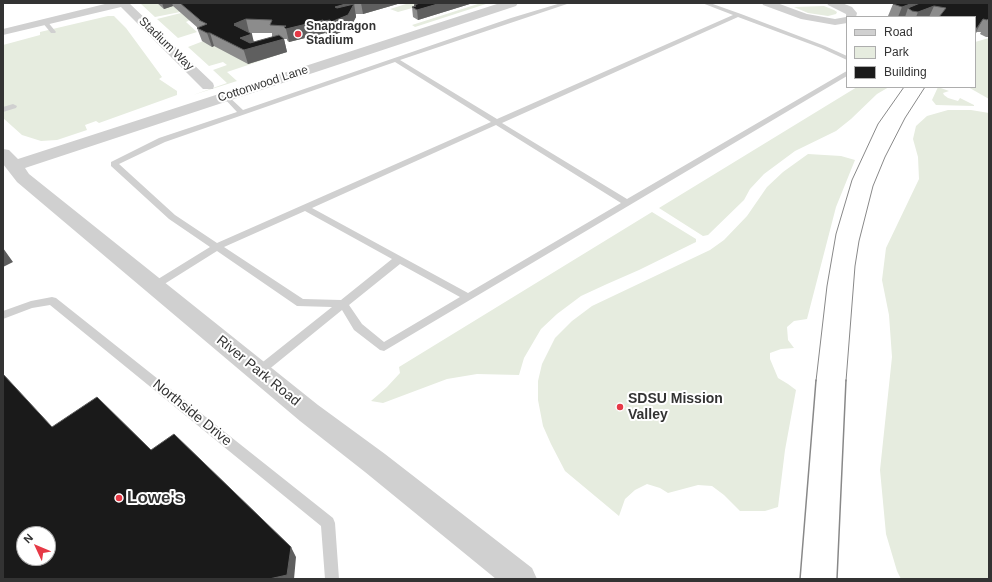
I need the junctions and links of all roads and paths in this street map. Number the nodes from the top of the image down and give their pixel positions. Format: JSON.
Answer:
{"nodes":[{"id":1,"x":122,"y":3,"type":"edge"},
{"id":2,"x":512,"y":3,"type":"edge"},
{"id":3,"x":567,"y":3,"type":"edge"},
{"id":4,"x":705,"y":3,"type":"edge"},
{"id":5,"x":767,"y":3,"type":"edge"},
{"id":6,"x":832,"y":3,"type":"edge"},
{"id":7,"x":738,"y":15,"type":"junction"},
{"id":8,"x":851,"y":16,"type":"edge"},
{"id":9,"x":846,"y":20,"type":"edge"},
{"id":10,"x":45,"y":22,"type":"junction"},
{"id":11,"x":3,"y":32,"type":"edge"},
{"id":12,"x":53,"y":32,"type":"dead end"},
{"id":13,"x":846,"y":58,"type":"edge"},
{"id":14,"x":396,"y":60,"type":"junction"},
{"id":15,"x":846,"y":74,"type":"edge"},
{"id":16,"x":208,"y":86,"type":"dead end"},
{"id":17,"x":224,"y":96,"type":"junction"},
{"id":18,"x":13,"y":106,"type":"dead end"},
{"id":19,"x":3,"y":110,"type":"edge"},
{"id":20,"x":242,"y":113,"type":"junction"},
{"id":21,"x":497,"y":122,"type":"junction"},
{"id":22,"x":8,"y":160,"type":"edge"},
{"id":23,"x":627,"y":203,"type":"junction"},
{"id":24,"x":306,"y":208,"type":"junction"},
{"id":25,"x":218,"y":246,"type":"junction"},
{"id":26,"x":399,"y":259,"type":"junction"},
{"id":27,"x":154,"y":286,"type":"junction"},
{"id":28,"x":468,"y":297,"type":"junction"},
{"id":29,"x":343,"y":304,"type":"junction"},
{"id":30,"x":3,"y":315,"type":"edge"},
{"id":31,"x":258,"y":372,"type":"junction"},
{"id":32,"x":332,"y":579,"type":"edge"},
{"id":33,"x":521,"y":579,"type":"edge"}],
"edges":[{"from":1,"to":10,"type":"street"},
{"from":1,"to":16,"type":"street","name":"Stadium Way"},
{"from":2,"to":17,"type":"street","name":"Cottonwood Lane"},
{"from":3,"to":14,"type":"lane"},
{"from":4,"to":7,"type":"lane"},
{"from":5,"to":9,"type":"street"},
{"from":6,"to":8,"type":"street"},
{"from":7,"to":13,"type":"lane"},
{"from":7,"to":21,"type":"lane"},
{"from":10,"to":11,"type":"street"},
{"from":10,"to":12,"type":"lane"},
{"from":14,"to":20,"type":"lane"},
{"from":14,"to":21,"type":"lane"},
{"from":15,"to":23,"type":"lane"},
{"from":17,"to":20,"type":"lane"},
{"from":17,"to":22,"type":"street","name":"Cottonwood Lane"},
{"from":18,"to":19,"type":"lane"},
{"from":20,"to":25,"type":"lane"},
{"from":21,"to":23,"type":"lane"},
{"from":21,"to":24,"type":"lane"},
{"from":22,"to":27,"type":"street","name":"River Park Road"},
{"from":23,"to":28,"type":"lane"},
{"from":24,"to":25,"type":"lane"},
{"from":24,"to":26,"type":"lane"},
{"from":25,"to":27,"type":"lane"},
{"from":25,"to":29,"type":"lane"},
{"from":26,"to":28,"type":"lane"},
{"from":26,"to":29,"type":"lane"},
{"from":27,"to":31,"type":"street","name":"River Park Road"},
{"from":28,"to":29,"type":"lane"},
{"from":29,"to":31,"type":"lane"},
{"from":30,"to":32,"type":"lane","name":"Northside Drive"},
{"from":31,"to":33,"type":"street","name":"River Park Road"}]}
